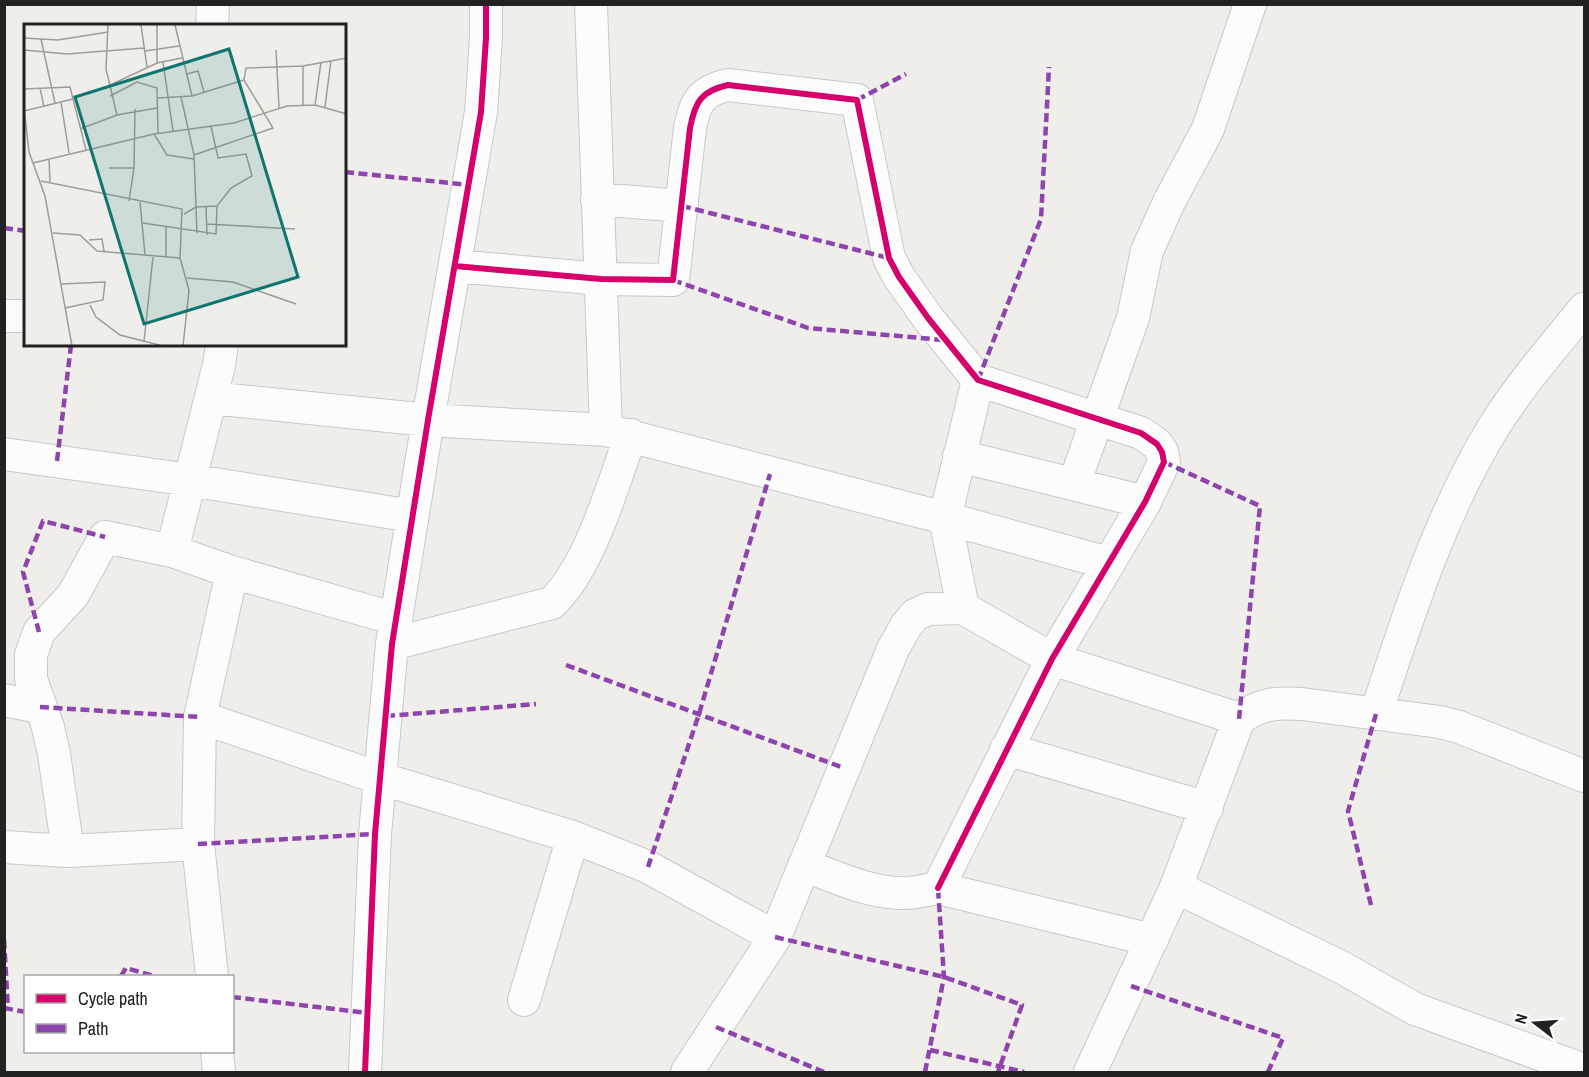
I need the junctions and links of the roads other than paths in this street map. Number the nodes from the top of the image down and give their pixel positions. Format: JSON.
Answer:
{"nodes":[{"id":1,"x":213,"y":4,"type":"edge"},
{"id":2,"x":486,"y":4,"type":"edge"},
{"id":3,"x":591,"y":4,"type":"edge"},
{"id":4,"x":1250,"y":4,"type":"edge"},
{"id":5,"x":212,"y":24,"type":"edge"},
{"id":6,"x":597,"y":199,"type":"junction"},
{"id":7,"x":682,"y":206,"type":"junction"},
{"id":8,"x":455,"y":266,"type":"junction"},
{"id":9,"x":601,"y":279,"type":"junction"},
{"id":10,"x":1584,"y":309,"type":"edge"},
{"id":11,"x":4,"y":316,"type":"edge"},
{"id":12,"x":24,"y":316,"type":"edge"},
{"id":13,"x":222,"y":346,"type":"edge"},
{"id":14,"x":978,"y":380,"type":"junction"},
{"id":15,"x":211,"y":398,"type":"junction"},
{"id":16,"x":1096,"y":418,"type":"junction"},
{"id":17,"x":428,"y":420,"type":"junction"},
{"id":18,"x":619,"y":433,"type":"junction"},
{"id":19,"x":4,"y":454,"type":"edge"},
{"id":20,"x":959,"y":456,"type":"junction"},
{"id":21,"x":190,"y":480,"type":"junction"},
{"id":22,"x":1074,"y":484,"type":"junction"},
{"id":23,"x":1145,"y":502,"type":"junction"},
{"id":24,"x":412,"y":516,"type":"junction"},
{"id":25,"x":945,"y":518,"type":"junction"},
{"id":26,"x":172,"y":551,"type":"junction"},
{"id":27,"x":1108,"y":563,"type":"junction"},
{"id":28,"x":232,"y":572,"type":"junction"},
{"id":29,"x":963,"y":608,"type":"junction"},
{"id":30,"x":394,"y":632,"type":"junction"},
{"id":31,"x":1052,"y":659,"type":"junction"},
{"id":32,"x":4,"y":700,"type":"edge"},
{"id":33,"x":40,"y":706,"type":"junction"},
{"id":34,"x":1377,"y":714,"type":"junction"},
{"id":35,"x":201,"y":717,"type":"junction"},
{"id":36,"x":1239,"y":719,"type":"junction"},
{"id":37,"x":1006,"y":749,"type":"junction"},
{"id":38,"x":1584,"y":776,"type":"edge"},
{"id":39,"x":379,"y":778,"type":"junction"},
{"id":40,"x":1207,"y":808,"type":"junction"},
{"id":41,"x":573,"y":837,"type":"junction"},
{"id":42,"x":198,"y":844,"type":"junction"},
{"id":43,"x":4,"y":847,"type":"edge"},
{"id":44,"x":68,"y":851,"type":"junction"},
{"id":45,"x":804,"y":865,"type":"junction"},
{"id":46,"x":1176,"y":887,"type":"junction"},
{"id":47,"x":938,"y":888,"type":"junction"},
{"id":48,"x":776,"y":937,"type":"junction"},
{"id":49,"x":1152,"y":940,"type":"junction"},
{"id":50,"x":212,"y":975,"type":"edge"},
{"id":51,"x":524,"y":1000,"type":"dead end"},
{"id":52,"x":217,"y":1053,"type":"edge"},
{"id":53,"x":1584,"y":1070,"type":"edge"},
{"id":54,"x":219,"y":1072,"type":"edge"},
{"id":55,"x":365,"y":1072,"type":"edge"},
{"id":56,"x":687,"y":1072,"type":"edge"},
{"id":57,"x":1090,"y":1072,"type":"edge"}],
"edges":[{"from":1,"to":5,"type":"street"},
{"from":2,"to":8,"type":"street"},
{"from":3,"to":6,"type":"street"},
{"from":4,"to":16,"type":"street"},
{"from":6,"to":7,"type":"street"},
{"from":6,"to":9,"type":"street"},
{"from":7,"to":9,"type":"street"},
{"from":7,"to":14,"type":"street"},
{"from":8,"to":9,"type":"street"},
{"from":8,"to":17,"type":"street"},
{"from":9,"to":18,"type":"street"},
{"from":10,"to":34,"type":"street"},
{"from":11,"to":12,"type":"street"},
{"from":13,"to":15,"type":"street"},
{"from":14,"to":16,"type":"street"},
{"from":14,"to":20,"type":"street"},
{"from":15,"to":17,"type":"street"},
{"from":15,"to":21,"type":"street"},
{"from":16,"to":22,"type":"street"},
{"from":16,"to":23,"type":"street"},
{"from":17,"to":18,"type":"street"},
{"from":17,"to":24,"type":"street"},
{"from":18,"to":25,"type":"street"},
{"from":18,"to":30,"type":"street"},
{"from":19,"to":21,"type":"street"},
{"from":20,"to":22,"type":"street"},
{"from":20,"to":25,"type":"street"},
{"from":21,"to":24,"type":"street"},
{"from":21,"to":26,"type":"street"},
{"from":22,"to":23,"type":"street"},
{"from":23,"to":27,"type":"street"},
{"from":24,"to":30,"type":"street"},
{"from":25,"to":27,"type":"street"},
{"from":25,"to":29,"type":"street"},
{"from":26,"to":28,"type":"street"},
{"from":26,"to":33,"type":"street"},
{"from":27,"to":31,"type":"street"},
{"from":28,"to":30,"type":"street"},
{"from":28,"to":35,"type":"street"},
{"from":29,"to":31,"type":"street"},
{"from":29,"to":45,"type":"street"},
{"from":30,"to":39,"type":"street"},
{"from":31,"to":36,"type":"street"},
{"from":31,"to":37,"type":"street"},
{"from":32,"to":33,"type":"street"},
{"from":33,"to":44,"type":"street"},
{"from":34,"to":36,"type":"street"},
{"from":34,"to":38,"type":"street"},
{"from":35,"to":39,"type":"street"},
{"from":35,"to":42,"type":"street"},
{"from":36,"to":40,"type":"street"},
{"from":37,"to":40,"type":"street"},
{"from":37,"to":47,"type":"street"},
{"from":39,"to":41,"type":"street"},
{"from":39,"to":55,"type":"street"},
{"from":40,"to":46,"type":"street"},
{"from":41,"to":48,"type":"street"},
{"from":41,"to":51,"type":"street"},
{"from":42,"to":44,"type":"street"},
{"from":42,"to":50,"type":"street"},
{"from":43,"to":44,"type":"street"},
{"from":45,"to":47,"type":"street"},
{"from":45,"to":48,"type":"street"},
{"from":46,"to":49,"type":"street"},
{"from":46,"to":53,"type":"street"},
{"from":47,"to":49,"type":"street"},
{"from":48,"to":56,"type":"street"},
{"from":49,"to":57,"type":"street"},
{"from":52,"to":54,"type":"street"}]}
